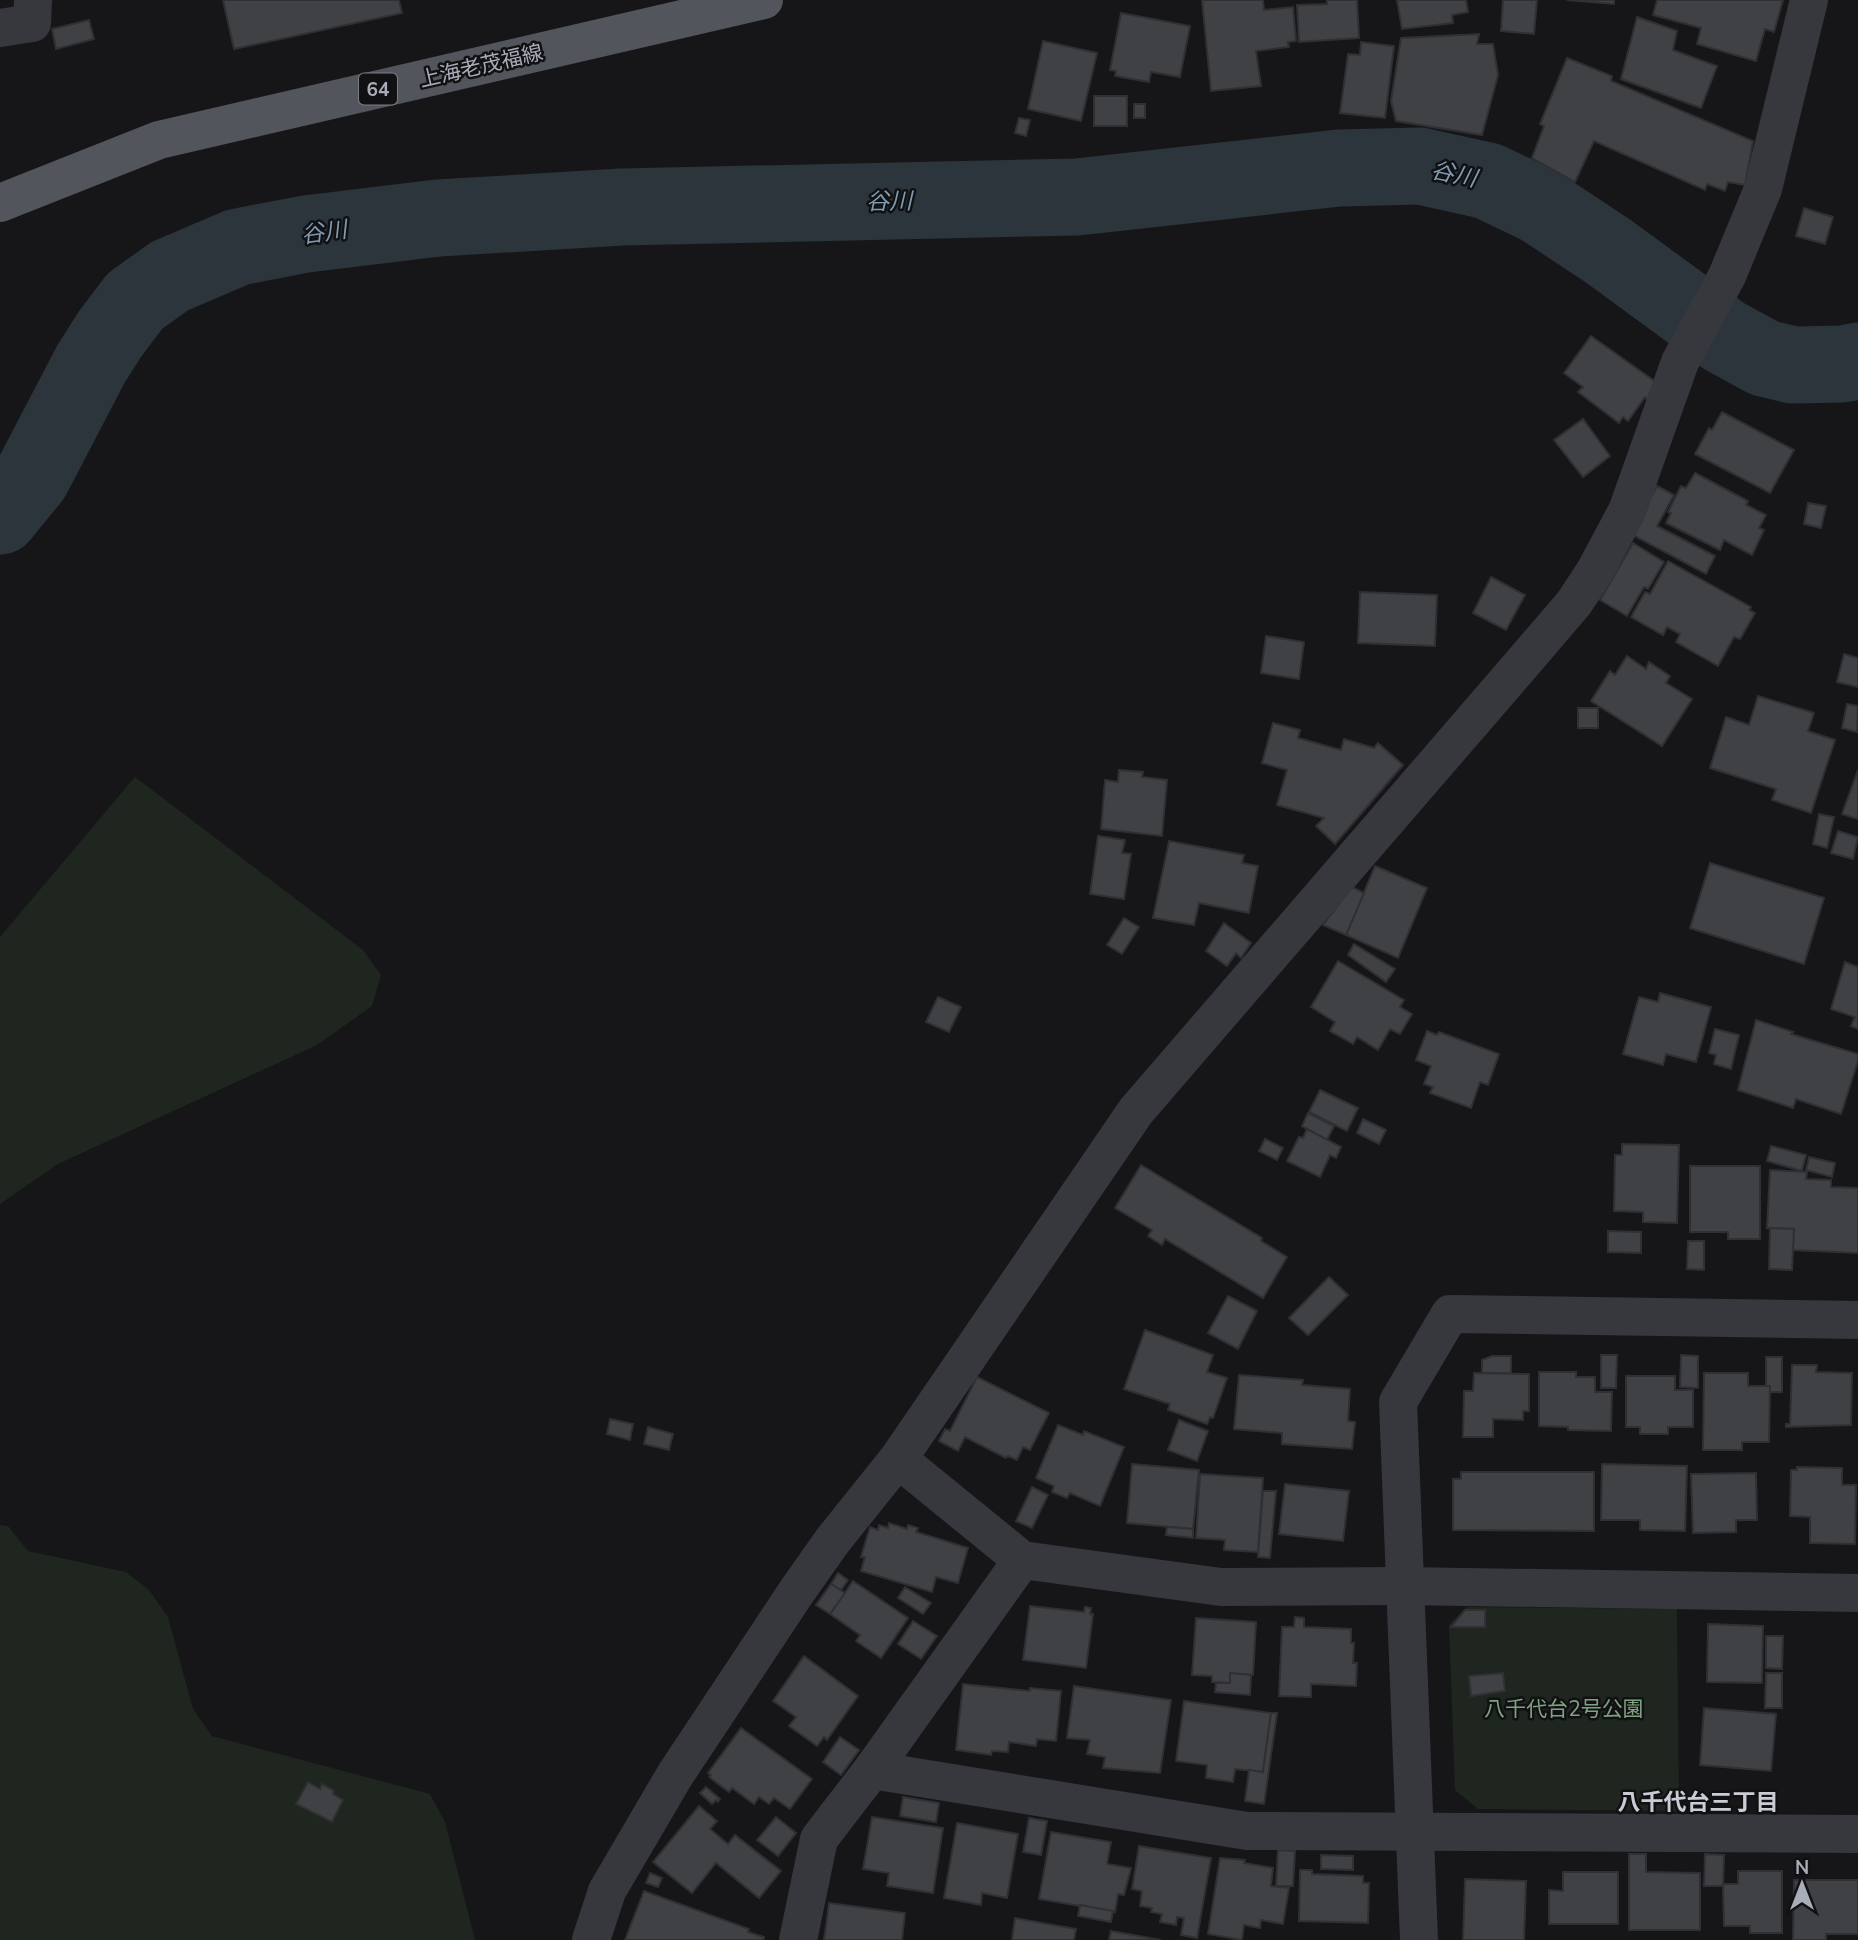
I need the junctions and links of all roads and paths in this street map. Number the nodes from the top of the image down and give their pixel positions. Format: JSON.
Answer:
{"nodes":[{"id":1,"x":33,"y":0,"type":"edge"},
{"id":2,"x":764,"y":0,"type":"edge"},
{"id":3,"x":1809,"y":0,"type":"edge"},
{"id":4,"x":0,"y":28,"type":"edge"},
{"id":5,"x":0,"y":203,"type":"edge"},
{"id":6,"x":1858,"y":1320,"type":"edge"},
{"id":7,"x":898,"y":1459,"type":"junction"},
{"id":8,"x":1022,"y":1560,"type":"junction"},
{"id":9,"x":1404,"y":1586,"type":"junction"},
{"id":10,"x":1858,"y":1593,"type":"edge"},
{"id":11,"x":872,"y":1770,"type":"junction"},
{"id":12,"x":1416,"y":1831,"type":"junction"},
{"id":13,"x":1858,"y":1834,"type":"edge"},
{"id":14,"x":591,"y":1940,"type":"edge"},
{"id":15,"x":798,"y":1940,"type":"edge"},
{"id":16,"x":1419,"y":1940,"type":"edge"}],
"edges":[{"from":1,"to":4,"type":"street"},
{"from":2,"to":5,"type":"main road","name":"上海老茂福線","number":"64"},
{"from":3,"to":7,"type":"street"},
{"from":6,"to":9,"type":"street"},
{"from":7,"to":8,"type":"street"},
{"from":7,"to":14,"type":"street"},
{"from":8,"to":9,"type":"street"},
{"from":8,"to":11,"type":"street"},
{"from":9,"to":10,"type":"street"},
{"from":9,"to":12,"type":"street"},
{"from":11,"to":12,"type":"street"},
{"from":11,"to":15,"type":"street"},
{"from":12,"to":13,"type":"street"},
{"from":12,"to":16,"type":"street"}]}
